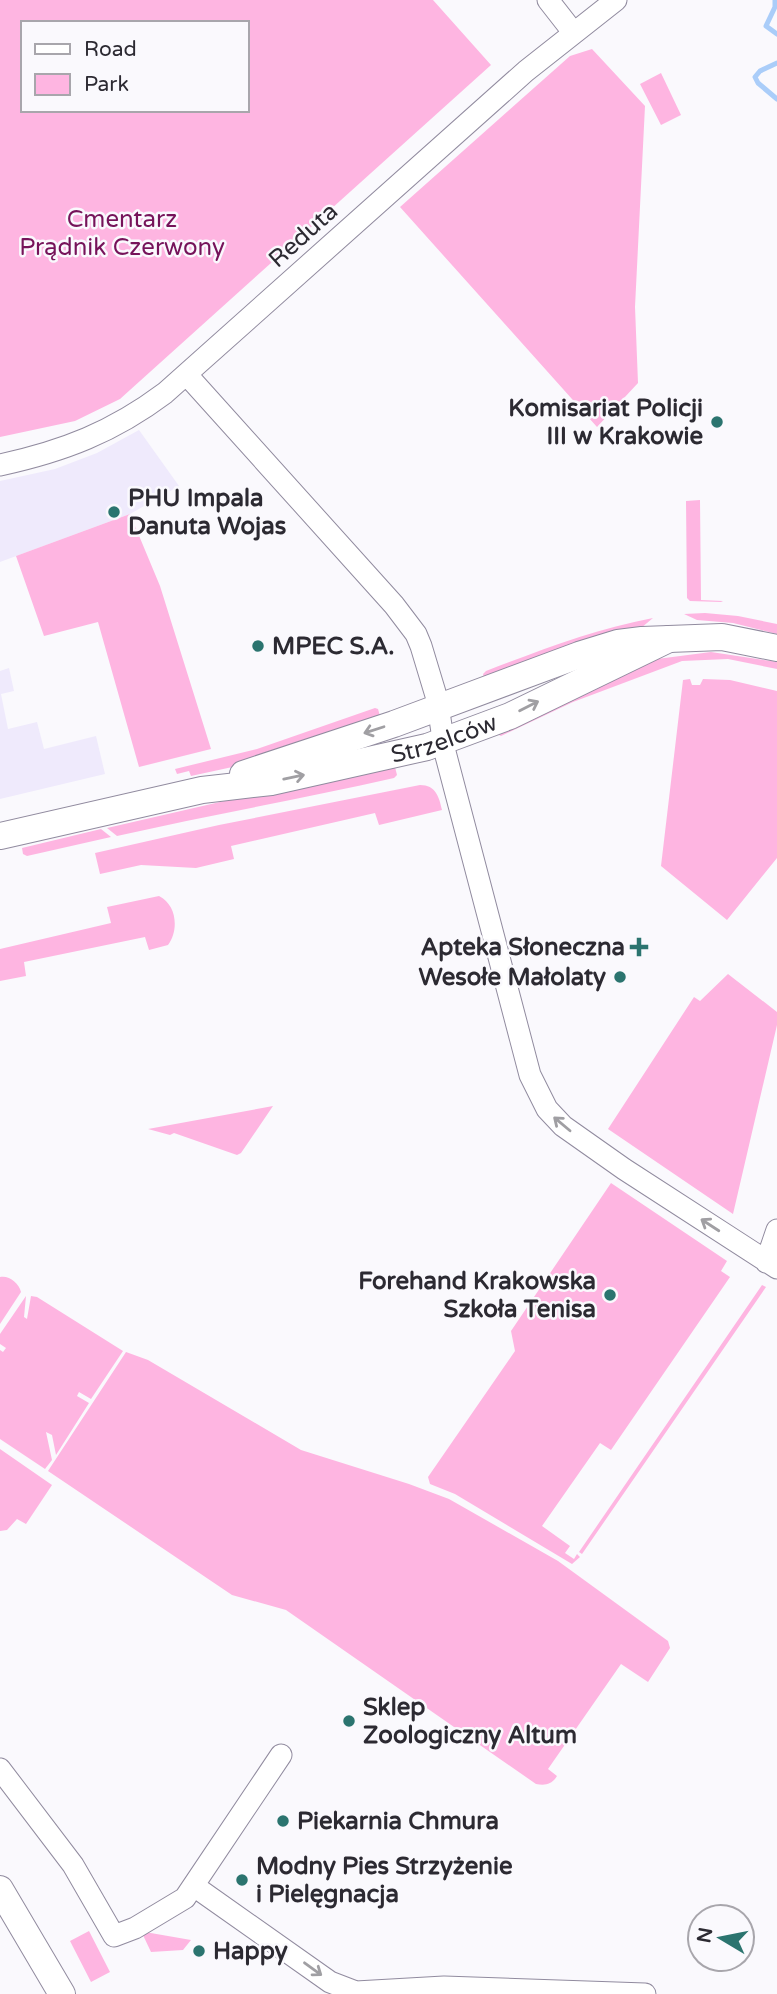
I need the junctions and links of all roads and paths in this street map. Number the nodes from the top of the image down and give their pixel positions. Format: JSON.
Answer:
{"nodes":[{"id":1,"x":548,"y":0,"type":"edge"},
{"id":2,"x":616,"y":0,"type":"edge"},
{"id":3,"x":573,"y":32,"type":"junction"},
{"id":4,"x":187,"y":375,"type":"junction"},
{"id":5,"x":0,"y":465,"type":"edge"},
{"id":6,"x":669,"y":639,"type":"junction"},
{"id":7,"x":777,"y":648,"type":"edge"},
{"id":8,"x":438,"y":707,"type":"junction"},
{"id":9,"x":443,"y":741,"type":"junction"},
{"id":10,"x":202,"y":790,"type":"junction"},
{"id":11,"x":0,"y":836,"type":"edge"},
{"id":12,"x":777,"y":1230,"type":"edge"},
{"id":13,"x":772,"y":1265,"type":"edge"},
{"id":14,"x":281,"y":1755,"type":"dead end"},
{"id":15,"x":0,"y":1769,"type":"edge"},
{"id":16,"x":194,"y":1886,"type":"junction"},
{"id":17,"x":0,"y":1889,"type":"edge"},
{"id":18,"x":62,"y":1994,"type":"edge"},
{"id":19,"x":645,"y":1994,"type":"edge"}],
"edges":[{"from":1,"to":3,"type":"street"},
{"from":2,"to":3,"type":"street","name":"Reduta"},
{"from":3,"to":4,"type":"street","name":"Reduta"},
{"from":4,"to":5,"type":"street","name":"Reduta"},
{"from":4,"to":8,"type":"street"},
{"from":6,"to":7,"type":"street","name":"Strzelców"},
{"from":6,"to":8,"type":"street","name":"Strzelców"},
{"from":9,"to":6,"type":"street","name":"Strzelców","one_way":true},
{"from":8,"to":9,"type":"street"},
{"from":8,"to":10,"type":"street","name":"Strzelców","one_way":true},
{"from":10,"to":9,"type":"street","name":"Strzelców","one_way":true},
{"from":13,"to":9,"type":"street","one_way":true},
{"from":10,"to":11,"type":"street","name":"Strzelców"},
{"from":12,"to":13,"type":"street"},
{"from":14,"to":16,"type":"street"},
{"from":15,"to":16,"type":"street"},
{"from":16,"to":19,"type":"street","one_way":true},
{"from":17,"to":18,"type":"street"}]}
